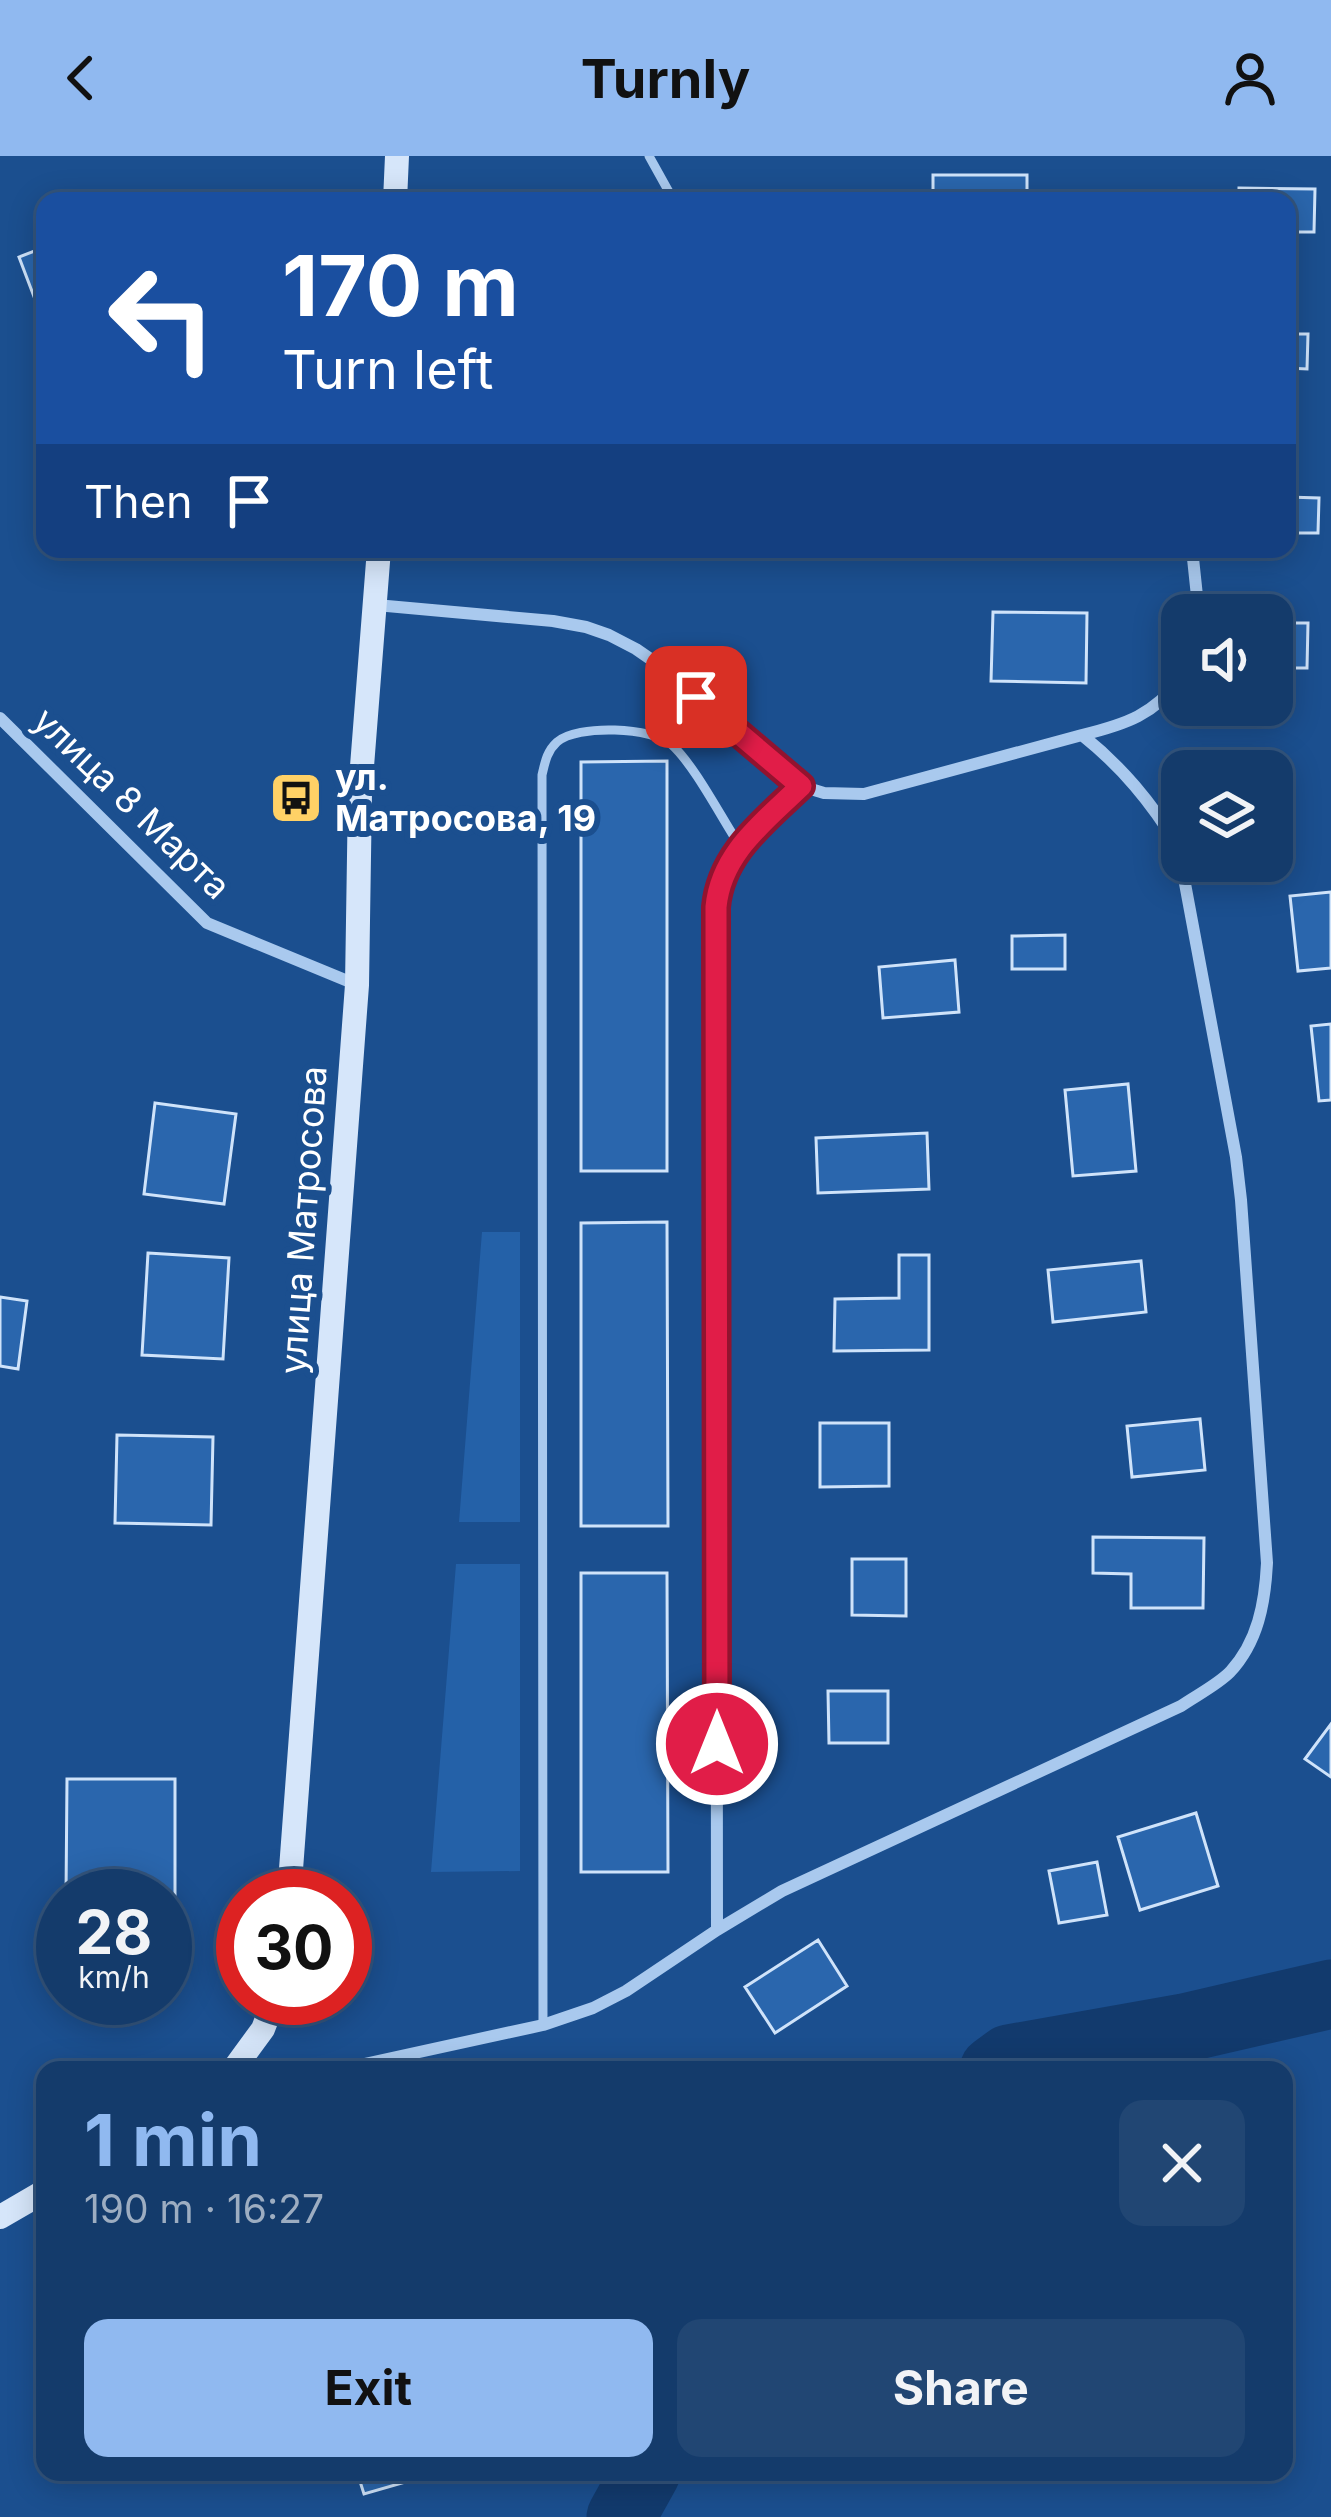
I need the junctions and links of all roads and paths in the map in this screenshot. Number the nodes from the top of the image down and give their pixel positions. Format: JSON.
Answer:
{"nodes":[{"id":1,"x":397,"y":156,"type":"edge"},
{"id":2,"x":650,"y":156,"type":"edge"},
{"id":3,"x":395,"y":192,"type":"edge"},
{"id":4,"x":669,"y":192,"type":"edge"},
{"id":5,"x":379,"y":558,"type":"edge"},
{"id":6,"x":1193,"y":558,"type":"edge"},
{"id":7,"x":1196,"y":594,"type":"edge"},
{"id":8,"x":376,"y":605,"type":"junction"},
{"id":9,"x":1161,"y":701,"type":"edge"},
{"id":10,"x":0,"y":718,"type":"edge"},
{"id":11,"x":1082,"y":735,"type":"junction"},
{"id":12,"x":801,"y":786,"type":"junction"},
{"id":13,"x":740,"y":847,"type":"junction"},
{"id":14,"x":357,"y":985,"type":"junction"},
{"id":15,"x":292,"y":1869,"type":"edge"},
{"id":16,"x":717,"y":1930,"type":"junction"},
{"id":17,"x":265,"y":2025,"type":"edge"},
{"id":18,"x":543,"y":2025,"type":"junction"},
{"id":19,"x":246,"y":2061,"type":"edge"},
{"id":20,"x":378,"y":2061,"type":"edge"},
{"id":21,"x":36,"y":2196,"type":"edge"},
{"id":22,"x":0,"y":2218,"type":"edge"}],
"edges":[{"from":1,"to":3,"type":"street"},
{"from":2,"to":4,"type":"lane"},
{"from":5,"to":8,"type":"street","name":"улица Матросова"},
{"from":6,"to":7,"type":"street"},
{"from":8,"to":12,"type":"street"},
{"from":8,"to":14,"type":"street","name":"улица Матросова"},
{"from":9,"to":11,"type":"street"},
{"from":10,"to":14,"type":"street","name":"улица 8 Марта"},
{"from":11,"to":12,"type":"street"},
{"from":11,"to":16,"type":"street"},
{"from":12,"to":13,"type":"street"},
{"from":13,"to":16,"type":"street"},
{"from":13,"to":18,"type":"lane"},
{"from":14,"to":15,"type":"street","name":"улица Матросова"},
{"from":16,"to":18,"type":"street"},
{"from":17,"to":19,"type":"street"},
{"from":18,"to":20,"type":"street"},
{"from":21,"to":22,"type":"street"}]}
